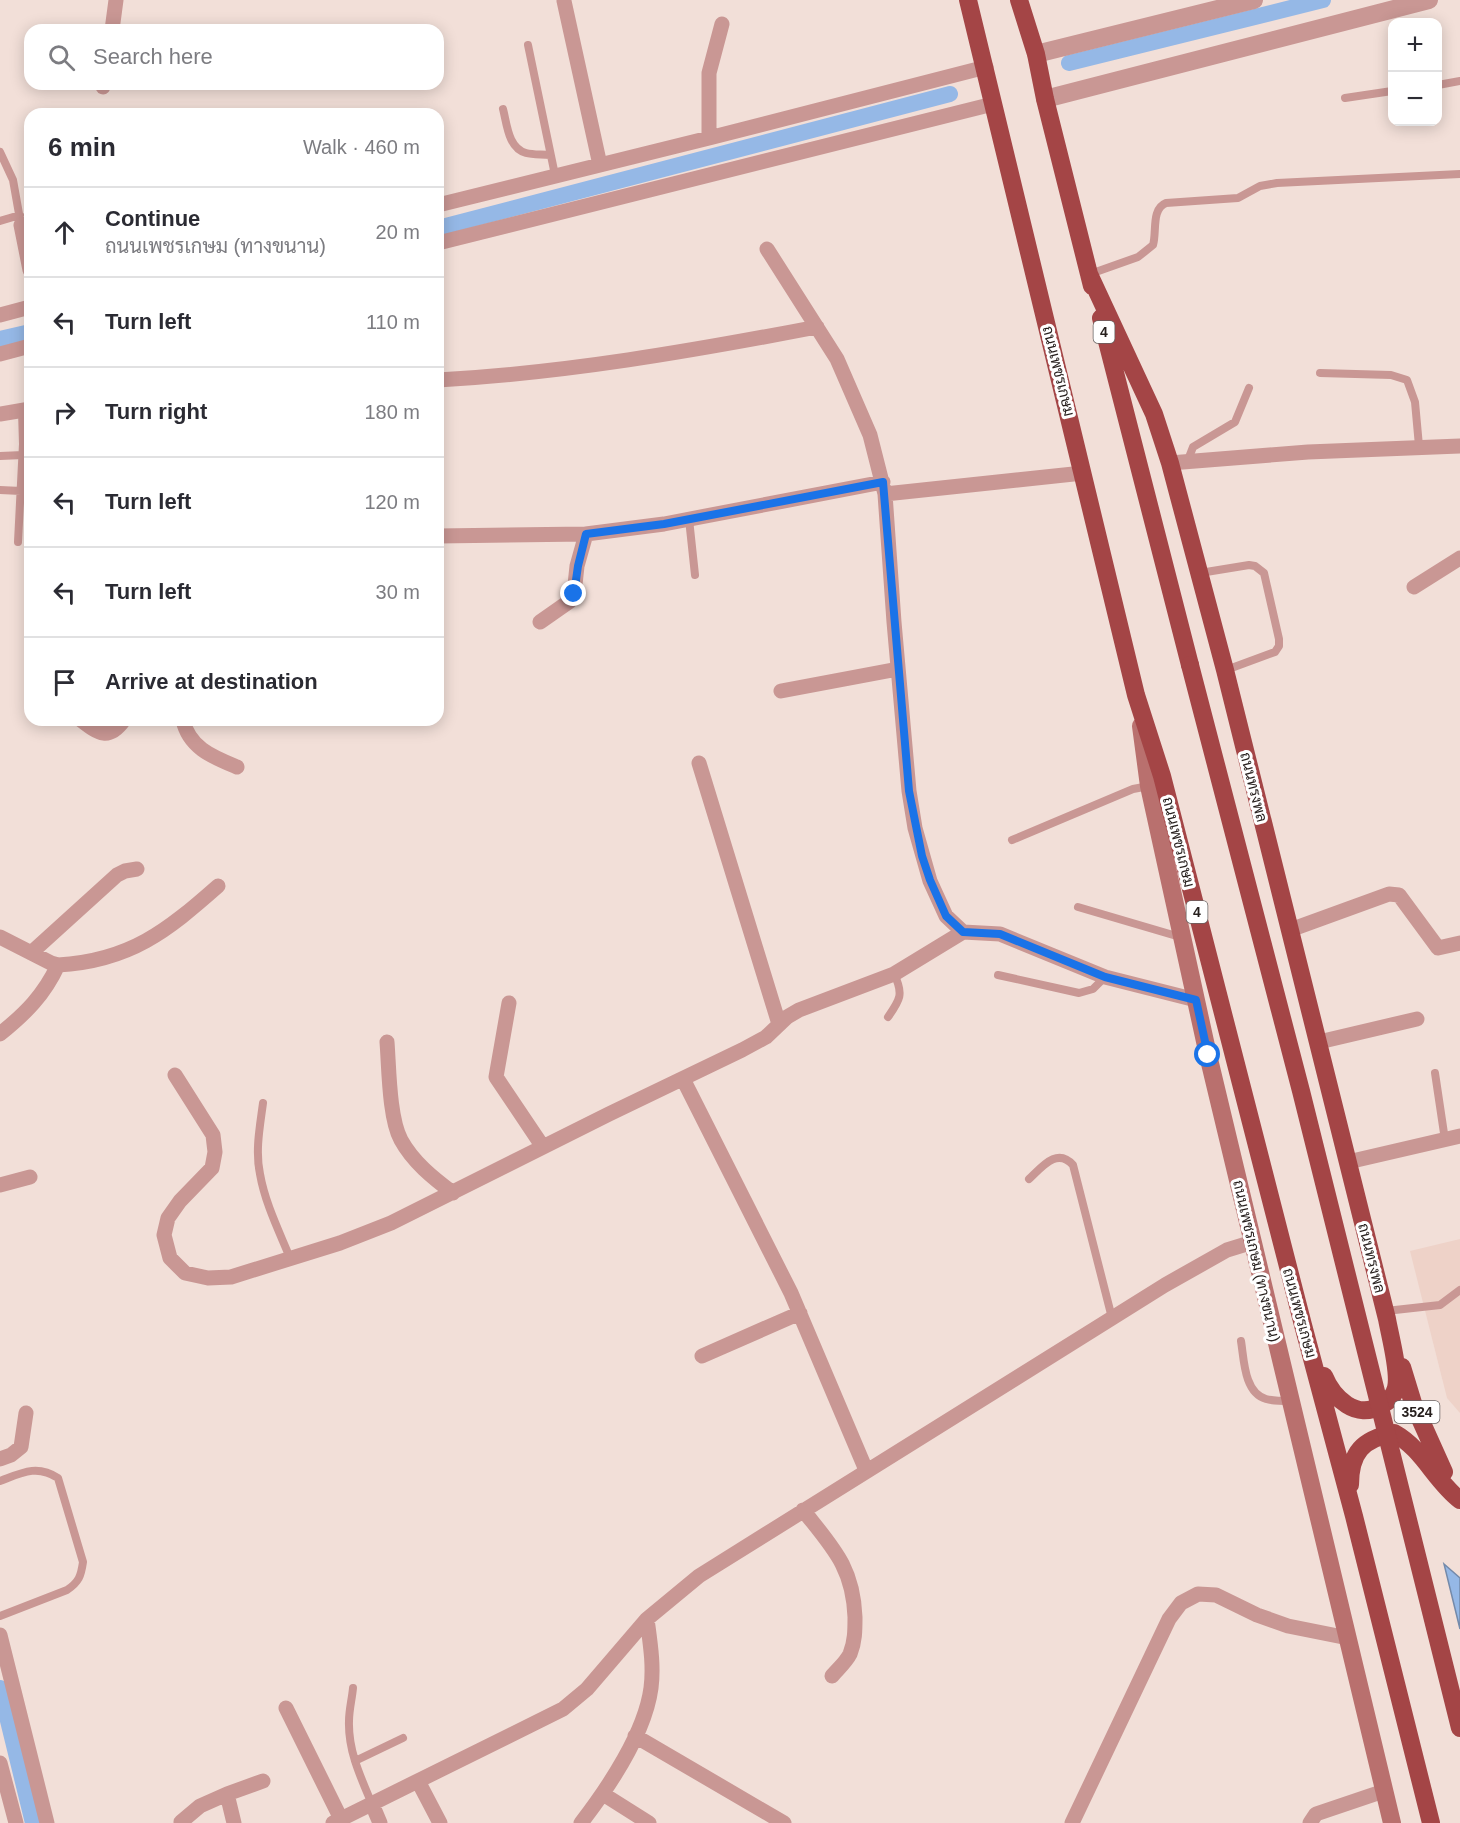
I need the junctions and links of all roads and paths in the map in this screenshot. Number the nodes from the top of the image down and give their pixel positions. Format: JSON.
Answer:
{"nodes":[{"id":1,"x":116,"y":0,"type":"edge"},
{"id":2,"x":968,"y":0,"type":"edge"},
{"id":3,"x":1019,"y":0,"type":"edge"},
{"id":4,"x":1254,"y":0,"type":"edge"},
{"id":5,"x":1429,"y":0,"type":"edge"},
{"id":6,"x":564,"y":1,"type":"edge"},
{"id":7,"x":113,"y":24,"type":"edge"},
{"id":8,"x":722,"y":24,"type":"dead end"},
{"id":9,"x":528,"y":45,"type":"dead end"},
{"id":10,"x":1036,"y":54,"type":"junction"},
{"id":11,"x":986,"y":67,"type":"junction"},
{"id":12,"x":1460,"y":81,"type":"edge"},
{"id":13,"x":1442,"y":84,"type":"edge"},
{"id":14,"x":1388,"y":92,"type":"edge"},
{"id":15,"x":1345,"y":98,"type":"dead end"},
{"id":16,"x":1045,"y":99,"type":"junction"},
{"id":17,"x":993,"y":104,"type":"junction"},
{"id":18,"x":503,"y":109,"type":"dead end"},
{"id":19,"x":709,"y":138,"type":"junction"},
{"id":20,"x":0,"y":152,"type":"edge"},
{"id":21,"x":550,"y":155,"type":"junction"},
{"id":22,"x":600,"y":165,"type":"junction"},
{"id":23,"x":1460,"y":174,"type":"edge"},
{"id":24,"x":555,"y":175,"type":"junction"},
{"id":25,"x":444,"y":203,"type":"edge"},
{"id":26,"x":0,"y":221,"type":"edge"},
{"id":27,"x":24,"y":221,"type":"edge"},
{"id":28,"x":444,"y":241,"type":"edge"},
{"id":29,"x":767,"y":249,"type":"dead end"},
{"id":30,"x":1089,"y":274,"type":"junction"},
{"id":31,"x":24,"y":309,"type":"edge"},
{"id":32,"x":0,"y":315,"type":"edge"},
{"id":33,"x":817,"y":327,"type":"junction"},
{"id":34,"x":24,"y":348,"type":"edge"},
{"id":35,"x":0,"y":354,"type":"edge"},
{"id":36,"x":1320,"y":373,"type":"dead end"},
{"id":37,"x":444,"y":380,"type":"edge"},
{"id":38,"x":1249,"y":388,"type":"dead end"},
{"id":39,"x":24,"y":410,"type":"edge"},
{"id":40,"x":0,"y":414,"type":"edge"},
{"id":41,"x":1419,"y":446,"type":"junction"},
{"id":42,"x":1460,"y":446,"type":"edge"},
{"id":43,"x":23,"y":455,"type":"joint"},
{"id":44,"x":0,"y":456,"type":"edge"},
{"id":45,"x":1179,"y":462,"type":"junction"},
{"id":46,"x":1083,"y":473,"type":"junction"},
{"id":47,"x":884,"y":488,"type":"junction"},
{"id":48,"x":0,"y":490,"type":"edge"},
{"id":49,"x":21,"y":491,"type":"junction"},
{"id":50,"x":689,"y":519,"type":"junction"},
{"id":51,"x":586,"y":534,"type":"junction"},
{"id":52,"x":444,"y":536,"type":"edge"},
{"id":53,"x":18,"y":542,"type":"dead end"},
{"id":54,"x":1460,"y":558,"type":"edge"},
{"id":55,"x":1200,"y":573,"type":"junction"},
{"id":56,"x":695,"y":575,"type":"dead end"},
{"id":57,"x":1414,"y":587,"type":"dead end"},
{"id":58,"x":540,"y":622,"type":"dead end"},
{"id":59,"x":898,"y":669,"type":"junction"},
{"id":60,"x":1225,"y":670,"type":"junction"},
{"id":61,"x":781,"y":691,"type":"dead end"},
{"id":62,"x":1136,"y":695,"type":"junction"},
{"id":63,"x":89,"y":726,"type":"edge"},
{"id":64,"x":120,"y":726,"type":"edge"},
{"id":65,"x":185,"y":726,"type":"edge"},
{"id":66,"x":699,"y":763,"type":"dead end"},
{"id":67,"x":237,"y":767,"type":"dead end"},
{"id":68,"x":1149,"y":786,"type":"junction"},
{"id":69,"x":1012,"y":840,"type":"dead end"},
{"id":70,"x":137,"y":869,"type":"dead end"},
{"id":71,"x":218,"y":886,"type":"dead end"},
{"id":72,"x":1078,"y":907,"type":"dead end"},
{"id":73,"x":1290,"y":930,"type":"junction"},
{"id":74,"x":963,"y":932,"type":"junction"},
{"id":75,"x":0,"y":937,"type":"edge"},
{"id":76,"x":1183,"y":938,"type":"junction"},
{"id":77,"x":1460,"y":943,"type":"edge"},
{"id":78,"x":31,"y":953,"type":"junction"},
{"id":79,"x":58,"y":965,"type":"junction"},
{"id":80,"x":894,"y":974,"type":"junction"},
{"id":81,"x":998,"y":975,"type":"dead end"},
{"id":82,"x":1105,"y":977,"type":"junction"},
{"id":83,"x":1196,"y":1000,"type":"junction"},
{"id":84,"x":508,"y":1003,"type":"dead end"},
{"id":85,"x":888,"y":1017,"type":"dead end"},
{"id":86,"x":1417,"y":1019,"type":"dead end"},
{"id":87,"x":779,"y":1024,"type":"junction"},
{"id":88,"x":0,"y":1034,"type":"edge"},
{"id":89,"x":387,"y":1042,"type":"dead end"},
{"id":90,"x":1319,"y":1042,"type":"junction"},
{"id":91,"x":1435,"y":1073,"type":"dead end"},
{"id":92,"x":175,"y":1075,"type":"dead end"},
{"id":93,"x":683,"y":1079,"type":"junction"},
{"id":94,"x":263,"y":1103,"type":"dead end"},
{"id":95,"x":1453,"y":1138,"type":"edge"},
{"id":96,"x":543,"y":1147,"type":"junction"},
{"id":97,"x":1348,"y":1162,"type":"junction"},
{"id":98,"x":30,"y":1177,"type":"dead end"},
{"id":99,"x":1029,"y":1179,"type":"dead end"},
{"id":100,"x":0,"y":1185,"type":"edge"},
{"id":101,"x":453,"y":1193,"type":"junction"},
{"id":102,"x":1252,"y":1242,"type":"junction"},
{"id":103,"x":290,"y":1258,"type":"junction"},
{"id":104,"x":1460,"y":1290,"type":"edge"},
{"id":105,"x":800,"y":1313,"type":"junction"},
{"id":106,"x":1386,"y":1315,"type":"junction"},
{"id":107,"x":1112,"y":1318,"type":"junction"},
{"id":108,"x":1303,"y":1325,"type":"junction"},
{"id":109,"x":1241,"y":1341,"type":"dead end"},
{"id":110,"x":702,"y":1356,"type":"dead end"},
{"id":111,"x":1291,"y":1401,"type":"junction"},
{"id":112,"x":26,"y":1413,"type":"dead end"},
{"id":113,"x":0,"y":1458,"type":"edge"},
{"id":114,"x":866,"y":1470,"type":"junction"},
{"id":115,"x":0,"y":1481,"type":"edge"},
{"id":116,"x":1460,"y":1500,"type":"edge"},
{"id":117,"x":803,"y":1510,"type":"junction"},
{"id":118,"x":1354,"y":1516,"type":"junction"},
{"id":119,"x":0,"y":1616,"type":"edge"},
{"id":120,"x":647,"y":1619,"type":"junction"},
{"id":121,"x":0,"y":1635,"type":"edge"},
{"id":122,"x":1348,"y":1638,"type":"junction"},
{"id":123,"x":832,"y":1676,"type":"dead end"},
{"id":124,"x":353,"y":1688,"type":"dead end"},
{"id":125,"x":286,"y":1708,"type":"dead end"},
{"id":126,"x":1460,"y":1728,"type":"edge"},
{"id":127,"x":634,"y":1736,"type":"junction"},
{"id":128,"x":403,"y":1738,"type":"dead end"},
{"id":129,"x":355,"y":1761,"type":"junction"},
{"id":130,"x":0,"y":1763,"type":"edge"},
{"id":131,"x":263,"y":1781,"type":"dead end"},
{"id":132,"x":418,"y":1781,"type":"junction"},
{"id":133,"x":1384,"y":1791,"type":"junction"},
{"id":134,"x":227,"y":1794,"type":"junction"},
{"id":135,"x":603,"y":1794,"type":"junction"},
{"id":136,"x":372,"y":1804,"type":"junction"},
{"id":137,"x":181,"y":1822,"type":"edge"},
{"id":138,"x":339,"y":1822,"type":"edge"},
{"id":139,"x":16,"y":1823,"type":"edge"},
{"id":140,"x":47,"y":1823,"type":"edge"},
{"id":141,"x":234,"y":1823,"type":"edge"},
{"id":142,"x":380,"y":1823,"type":"edge"},
{"id":143,"x":440,"y":1823,"type":"edge"},
{"id":144,"x":581,"y":1823,"type":"edge"},
{"id":145,"x":649,"y":1823,"type":"edge"},
{"id":146,"x":784,"y":1823,"type":"edge"},
{"id":147,"x":1072,"y":1823,"type":"edge"},
{"id":148,"x":1310,"y":1823,"type":"edge"},
{"id":149,"x":1392,"y":1823,"type":"edge"},
{"id":150,"x":1432,"y":1823,"type":"edge"}],
"edges":[{"from":1,"to":7,"type":"street"},
{"from":2,"to":11,"type":"highway","name":"ถนนเพชรเกษม","number":"4"},
{"from":3,"to":10,"type":"highway","number":"4"},
{"from":4,"to":10,"type":"street"},
{"from":5,"to":16,"type":"street"},
{"from":6,"to":22,"type":"street"},
{"from":8,"to":19,"type":"street"},
{"from":9,"to":21,"type":"lane"},
{"from":10,"to":16,"type":"highway","number":"4"},
{"from":11,"to":17,"type":"highway","name":"ถนนเพชรเกษม","number":"4"},
{"from":11,"to":19,"type":"street"},
{"from":12,"to":13,"type":"lane"},
{"from":14,"to":15,"type":"lane"},
{"from":16,"to":30,"type":"highway","number":"4"},
{"from":17,"to":28,"type":"street"},
{"from":17,"to":46,"type":"highway","name":"ถนนเพชรเกษม","number":"4"},
{"from":18,"to":21,"type":"lane"},
{"from":19,"to":22,"type":"street"},
{"from":20,"to":27,"type":"lane"},
{"from":21,"to":24,"type":"lane"},
{"from":22,"to":24,"type":"street"},
{"from":23,"to":30,"type":"lane"},
{"from":24,"to":25,"type":"street"},
{"from":26,"to":27,"type":"lane"},
{"from":29,"to":33,"type":"street"},
{"from":30,"to":45,"type":"highway","name":"ถนนทรงพล"},
{"from":30,"to":126,"type":"highway","number":"4","bridge":true},
{"from":31,"to":32,"type":"street"},
{"from":33,"to":37,"type":"street"},
{"from":33,"to":47,"type":"street"},
{"from":34,"to":35,"type":"street"},
{"from":36,"to":41,"type":"lane"},
{"from":38,"to":45,"type":"lane"},
{"from":39,"to":40,"type":"street"},
{"from":41,"to":42,"type":"street"},
{"from":41,"to":45,"type":"street"},
{"from":43,"to":44,"type":"lane"},
{"from":43,"to":49,"type":"lane"},
{"from":45,"to":55,"type":"highway","name":"ถนนทรงพล"},
{"from":46,"to":47,"type":"street"},
{"from":46,"to":62,"type":"highway","name":"ถนนเพชรเกษม","number":"4"},
{"from":47,"to":50,"type":"street"},
{"from":47,"to":59,"type":"street"},
{"from":48,"to":49,"type":"lane"},
{"from":49,"to":53,"type":"lane"},
{"from":50,"to":51,"type":"street"},
{"from":50,"to":56,"type":"lane"},
{"from":51,"to":52,"type":"street"},
{"from":51,"to":58,"type":"street"},
{"from":54,"to":57,"type":"street"},
{"from":55,"to":60,"type":"highway","name":"ถนนทรงพล"},
{"from":55,"to":60,"type":"lane"},
{"from":59,"to":61,"type":"street"},
{"from":59,"to":74,"type":"street"},
{"from":60,"to":73,"type":"highway","name":"ถนนทรงพล"},
{"from":62,"to":68,"type":"main road","name":"ถนนเพชรเกษม (ทางขนาน)","number":"4"},
{"from":62,"to":108,"type":"highway","name":"ถนนเพชรเกษม","number":"4"},
{"from":63,"to":64,"type":"street"},
{"from":65,"to":67,"type":"street"},
{"from":66,"to":87,"type":"street"},
{"from":68,"to":69,"type":"lane"},
{"from":68,"to":76,"type":"main road","name":"ถนนเพชรเกษม (ทางขนาน)","number":"4"},
{"from":70,"to":78,"type":"street"},
{"from":71,"to":79,"type":"street"},
{"from":72,"to":76,"type":"lane"},
{"from":73,"to":77,"type":"street"},
{"from":73,"to":90,"type":"highway","name":"ถนนทรงพล"},
{"from":74,"to":80,"type":"street"},
{"from":74,"to":82,"type":"street"},
{"from":75,"to":78,"type":"street"},
{"from":76,"to":83,"type":"main road","name":"ถนนเพชรเกษม (ทางขนาน)","number":"4"},
{"from":78,"to":79,"type":"street"},
{"from":79,"to":88,"type":"street"},
{"from":80,"to":85,"type":"lane"},
{"from":80,"to":87,"type":"street"},
{"from":81,"to":82,"type":"lane"},
{"from":82,"to":83,"type":"street"},
{"from":83,"to":102,"type":"main road","name":"ถนนเพชรเกษม (ทางขนาน)","number":"4"},
{"from":84,"to":96,"type":"street"},
{"from":86,"to":90,"type":"street"},
{"from":87,"to":93,"type":"street"},
{"from":89,"to":101,"type":"street"},
{"from":90,"to":97,"type":"highway","name":"ถนนทรงพล"},
{"from":91,"to":95,"type":"lane"},
{"from":92,"to":103,"type":"street"},
{"from":93,"to":96,"type":"street"},
{"from":93,"to":105,"type":"street"},
{"from":94,"to":103,"type":"lane"},
{"from":95,"to":97,"type":"street"},
{"from":96,"to":101,"type":"street"},
{"from":97,"to":106,"type":"highway","name":"ถนนทรงพล"},
{"from":98,"to":100,"type":"street"},
{"from":99,"to":107,"type":"lane"},
{"from":101,"to":103,"type":"street"},
{"from":102,"to":107,"type":"street"},
{"from":102,"to":111,"type":"main road","name":"ถนนเพชรเกษม (ทางขนาน)","number":"4"},
{"from":104,"to":106,"type":"lane"},
{"from":105,"to":110,"type":"street"},
{"from":105,"to":114,"type":"street"},
{"from":106,"to":108,"type":"highway"},
{"from":106,"to":116,"type":"highway","name":"ถนนทรงพล","number":"3524"},
{"from":107,"to":114,"type":"street"},
{"from":108,"to":118,"type":"highway","name":"ถนนเพชรเกษม","number":"4"},
{"from":109,"to":111,"type":"lane"},
{"from":111,"to":122,"type":"main road","name":"ถนนเพชรเกษม (ทางขนาน)","number":"4"},
{"from":112,"to":113,"type":"street"},
{"from":114,"to":117,"type":"street"},
{"from":115,"to":119,"type":"lane"},
{"from":116,"to":118,"type":"highway"},
{"from":117,"to":120,"type":"street"},
{"from":117,"to":123,"type":"street"},
{"from":118,"to":150,"type":"highway","name":"ถนนเพชรเกษม","number":"4"},
{"from":120,"to":127,"type":"street"},
{"from":120,"to":132,"type":"street"},
{"from":121,"to":140,"type":"street"},
{"from":122,"to":133,"type":"main road","name":"ถนนเพชรเกษม (ทางขนาน)","number":"4"},
{"from":122,"to":147,"type":"street"},
{"from":124,"to":129,"type":"lane"},
{"from":125,"to":138,"type":"street"},
{"from":127,"to":135,"type":"street"},
{"from":127,"to":146,"type":"street"},
{"from":128,"to":129,"type":"lane"},
{"from":129,"to":136,"type":"lane"},
{"from":130,"to":139,"type":"street"},
{"from":131,"to":134,"type":"street"},
{"from":132,"to":136,"type":"street"},
{"from":132,"to":143,"type":"street"},
{"from":133,"to":148,"type":"street"},
{"from":133,"to":149,"type":"main road","name":"ถนนเพชรเกษม (ทางขนาน)","number":"4"},
{"from":134,"to":137,"type":"street"},
{"from":134,"to":141,"type":"street"},
{"from":135,"to":144,"type":"street"},
{"from":135,"to":145,"type":"street"},
{"from":136,"to":138,"type":"street"},
{"from":136,"to":142,"type":"street"}]}
